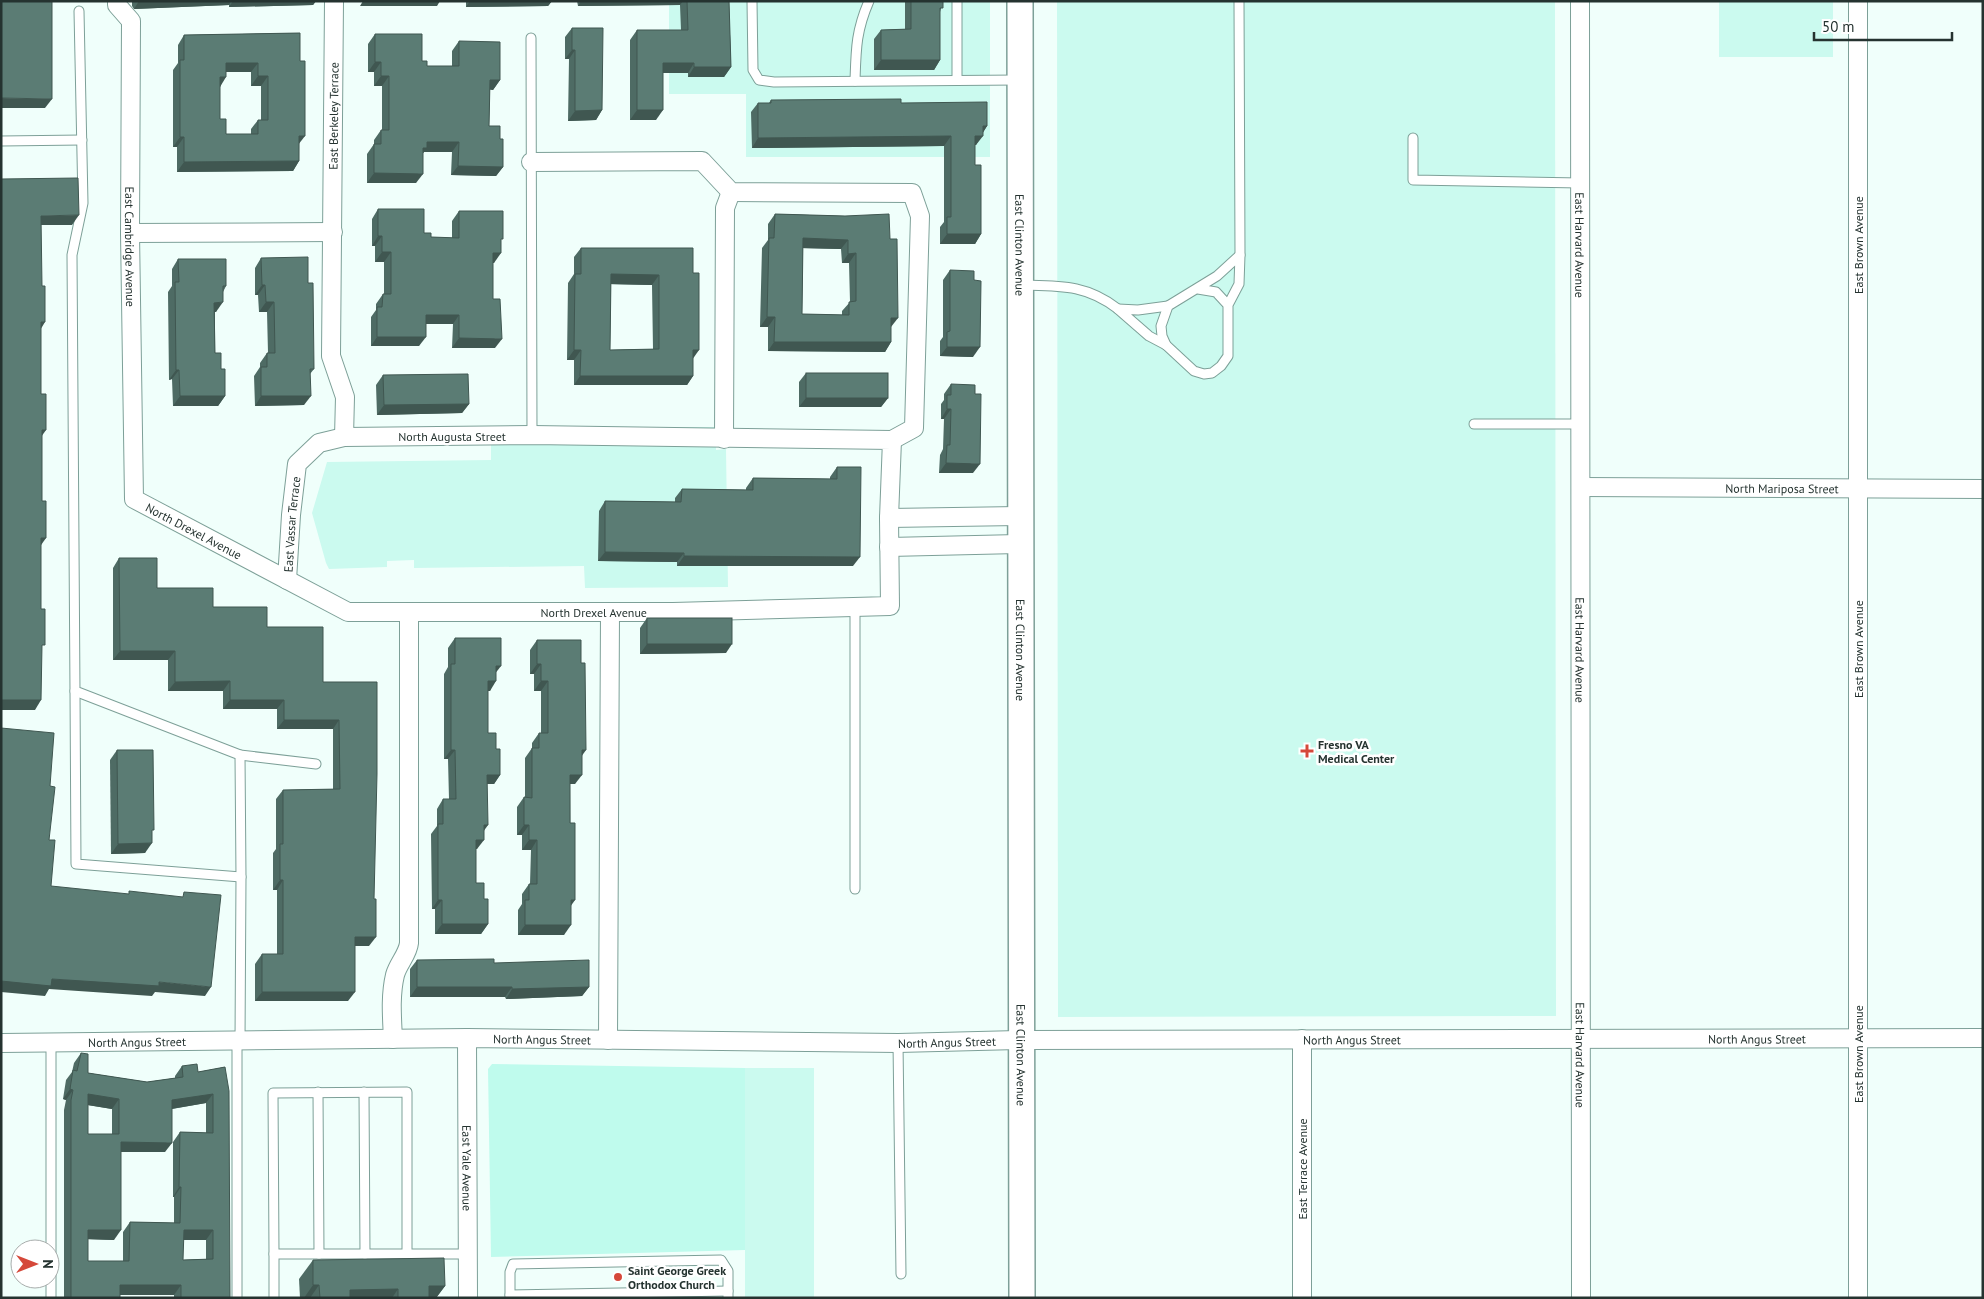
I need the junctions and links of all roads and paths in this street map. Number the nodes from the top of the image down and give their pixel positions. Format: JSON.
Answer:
{"nodes":[{"id":1,"x":117,"y":1,"type":"edge"},
{"id":2,"x":334,"y":1,"type":"edge"},
{"id":3,"x":752,"y":1,"type":"edge"},
{"id":4,"x":870,"y":1,"type":"edge"},
{"id":5,"x":957,"y":1,"type":"edge"},
{"id":6,"x":1020,"y":1,"type":"edge"},
{"id":7,"x":1239,"y":1,"type":"edge"},
{"id":8,"x":1580,"y":1,"type":"edge"},
{"id":9,"x":1858,"y":1,"type":"edge"},
{"id":10,"x":79,"y":11,"type":"dead end"},
{"id":11,"x":531,"y":38,"type":"dead end"},
{"id":12,"x":957,"y":80,"type":"junction"},
{"id":13,"x":1021,"y":80,"type":"junction"},
{"id":14,"x":856,"y":81,"type":"junction"},
{"id":15,"x":1413,"y":138,"type":"dead end"},
{"id":16,"x":82,"y":140,"type":"junction"},
{"id":17,"x":1,"y":141,"type":"edge"},
{"id":18,"x":531,"y":162,"type":"junction"},
{"id":19,"x":1580,"y":183,"type":"junction"},
{"id":20,"x":731,"y":192,"type":"junction"},
{"id":21,"x":333,"y":232,"type":"junction"},
{"id":22,"x":130,"y":233,"type":"junction"},
{"id":23,"x":1240,"y":255,"type":"junction"},
{"id":24,"x":1021,"y":285,"type":"junction"},
{"id":25,"x":1198,"y":289,"type":"junction"},
{"id":26,"x":1228,"y":305,"type":"junction"},
{"id":27,"x":1168,"y":306,"type":"junction"},
{"id":28,"x":1118,"y":309,"type":"junction"},
{"id":29,"x":1166,"y":345,"type":"junction"},
{"id":30,"x":1474,"y":424,"type":"dead end"},
{"id":31,"x":1580,"y":424,"type":"junction"},
{"id":32,"x":532,"y":435,"type":"junction"},
{"id":33,"x":344,"y":437,"type":"junction"},
{"id":34,"x":724,"y":439,"type":"junction"},
{"id":35,"x":892,"y":440,"type":"junction"},
{"id":36,"x":1580,"y":487,"type":"junction"},
{"id":37,"x":1858,"y":489,"type":"junction"},
{"id":38,"x":1983,"y":489,"type":"edge"},
{"id":39,"x":134,"y":499,"type":"joint"},
{"id":40,"x":1022,"y":516,"type":"junction"},
{"id":41,"x":889,"y":518,"type":"junction"},
{"id":42,"x":1022,"y":544,"type":"junction"},
{"id":43,"x":889,"y":547,"type":"junction"},
{"id":44,"x":287,"y":580,"type":"junction"},
{"id":45,"x":855,"y":607,"type":"junction"},
{"id":46,"x":409,"y":612,"type":"junction"},
{"id":47,"x":610,"y":612,"type":"junction"},
{"id":48,"x":75,"y":691,"type":"junction"},
{"id":49,"x":240,"y":755,"type":"junction"},
{"id":50,"x":316,"y":764,"type":"dead end"},
{"id":51,"x":241,"y":877,"type":"junction"},
{"id":52,"x":855,"y":889,"type":"dead end"},
{"id":53,"x":467,"y":1038,"type":"junction"},
{"id":54,"x":1983,"y":1038,"type":"edge"},
{"id":55,"x":393,"y":1039,"type":"junction"},
{"id":56,"x":1302,"y":1039,"type":"junction"},
{"id":57,"x":1581,"y":1039,"type":"junction"},
{"id":58,"x":1858,"y":1039,"type":"junction"},
{"id":59,"x":608,"y":1040,"type":"junction"},
{"id":60,"x":1022,"y":1040,"type":"junction"},
{"id":61,"x":238,"y":1041,"type":"junction"},
{"id":62,"x":1,"y":1043,"type":"edge"},
{"id":63,"x":51,"y":1043,"type":"junction"},
{"id":64,"x":898,"y":1043,"type":"junction"},
{"id":65,"x":318,"y":1092,"type":"junction"},
{"id":66,"x":364,"y":1092,"type":"junction"},
{"id":67,"x":274,"y":1254,"type":"junction"},
{"id":68,"x":319,"y":1254,"type":"junction"},
{"id":69,"x":365,"y":1254,"type":"junction"},
{"id":70,"x":407,"y":1254,"type":"junction"},
{"id":71,"x":468,"y":1254,"type":"junction"},
{"id":72,"x":901,"y":1274,"type":"dead end"},
{"id":73,"x":728,"y":1294,"type":"edge"},
{"id":74,"x":510,"y":1296,"type":"edge"},
{"id":75,"x":51,"y":1298,"type":"edge"},
{"id":76,"x":237,"y":1298,"type":"edge"},
{"id":77,"x":274,"y":1298,"type":"edge"},
{"id":78,"x":468,"y":1298,"type":"edge"},
{"id":79,"x":1022,"y":1298,"type":"edge"},
{"id":80,"x":1302,"y":1298,"type":"edge"},
{"id":81,"x":1581,"y":1298,"type":"edge"},
{"id":82,"x":1858,"y":1298,"type":"edge"}],
"edges":[{"from":1,"to":22,"type":"street","name":"East Cambridge Avenue"},
{"from":2,"to":21,"type":"street","name":"East Berkeley Terrace"},
{"from":3,"to":14,"type":"lane"},
{"from":4,"to":14,"type":"lane"},
{"from":5,"to":12,"type":"lane"},
{"from":6,"to":13,"type":"main road","name":"East Clinton Avenue"},
{"from":7,"to":23,"type":"lane"},
{"from":8,"to":19,"type":"street","name":"East Harvard Avenue"},
{"from":9,"to":37,"type":"street","name":"East Brown Avenue"},
{"from":10,"to":16,"type":"lane"},
{"from":11,"to":18,"type":"lane"},
{"from":12,"to":13,"type":"lane"},
{"from":12,"to":14,"type":"lane"},
{"from":13,"to":24,"type":"main road","name":"East Clinton Avenue"},
{"from":15,"to":19,"type":"lane"},
{"from":16,"to":17,"type":"lane"},
{"from":16,"to":48,"type":"lane"},
{"from":18,"to":20,"type":"street"},
{"from":18,"to":32,"type":"lane"},
{"from":19,"to":31,"type":"street","name":"East Harvard Avenue"},
{"from":20,"to":34,"type":"street"},
{"from":20,"to":35,"type":"street"},
{"from":21,"to":22,"type":"street"},
{"from":21,"to":33,"type":"street"},
{"from":22,"to":39,"type":"street","name":"East Cambridge Avenue"},
{"from":23,"to":25,"type":"lane"},
{"from":23,"to":26,"type":"lane"},
{"from":24,"to":28,"type":"lane"},
{"from":24,"to":40,"type":"main road","name":"East Clinton Avenue"},
{"from":25,"to":26,"type":"lane"},
{"from":25,"to":27,"type":"lane"},
{"from":26,"to":29,"type":"lane"},
{"from":27,"to":28,"type":"lane"},
{"from":27,"to":29,"type":"lane"},
{"from":28,"to":29,"type":"lane"},
{"from":30,"to":31,"type":"lane"},
{"from":31,"to":36,"type":"street","name":"East Harvard Avenue"},
{"from":32,"to":33,"type":"street","name":"North Augusta Street"},
{"from":32,"to":34,"type":"street","name":"North Augusta Street"},
{"from":33,"to":44,"type":"street","name":"East Vassar Terrace"},
{"from":34,"to":35,"type":"street","name":"North Augusta Street"},
{"from":35,"to":41,"type":"street"},
{"from":36,"to":37,"type":"street","name":"North Mariposa Street"},
{"from":36,"to":57,"type":"street","name":"East Harvard Avenue"},
{"from":37,"to":38,"type":"street","name":"North Mariposa Street"},
{"from":37,"to":58,"type":"street","name":"East Brown Avenue"},
{"from":39,"to":44,"type":"street","name":"North Drexel Avenue"},
{"from":40,"to":41,"type":"street"},
{"from":40,"to":42,"type":"main road","name":"East Clinton Avenue"},
{"from":41,"to":43,"type":"street"},
{"from":42,"to":43,"type":"street"},
{"from":42,"to":60,"type":"main road","name":"East Clinton Avenue"},
{"from":43,"to":45,"type":"street","name":"North Drexel Avenue"},
{"from":44,"to":46,"type":"street","name":"North Drexel Avenue"},
{"from":45,"to":47,"type":"street","name":"North Drexel Avenue"},
{"from":45,"to":52,"type":"lane"},
{"from":46,"to":47,"type":"street","name":"North Drexel Avenue"},
{"from":46,"to":55,"type":"street"},
{"from":47,"to":59,"type":"street"},
{"from":48,"to":49,"type":"lane"},
{"from":48,"to":51,"type":"lane"},
{"from":49,"to":50,"type":"lane"},
{"from":49,"to":51,"type":"lane"},
{"from":51,"to":61,"type":"lane"},
{"from":53,"to":55,"type":"street","name":"North Angus Street"},
{"from":53,"to":59,"type":"street","name":"North Angus Street"},
{"from":53,"to":71,"type":"street","name":"East Yale Avenue"},
{"from":54,"to":58,"type":"street","name":"North Angus Street"},
{"from":55,"to":61,"type":"street","name":"North Angus Street"},
{"from":56,"to":57,"type":"street","name":"North Angus Street"},
{"from":56,"to":60,"type":"street","name":"North Angus Street"},
{"from":56,"to":80,"type":"street","name":"East Terrace Avenue"},
{"from":57,"to":58,"type":"street","name":"North Angus Street"},
{"from":57,"to":81,"type":"street","name":"East Harvard Avenue"},
{"from":58,"to":82,"type":"street","name":"East Brown Avenue"},
{"from":59,"to":64,"type":"street","name":"North Angus Street"},
{"from":60,"to":64,"type":"street","name":"North Angus Street"},
{"from":60,"to":79,"type":"main road","name":"East Clinton Avenue"},
{"from":61,"to":63,"type":"street","name":"North Angus Street"},
{"from":61,"to":76,"type":"lane"},
{"from":62,"to":63,"type":"street","name":"North Angus Street"},
{"from":63,"to":75,"type":"lane"},
{"from":64,"to":72,"type":"lane"},
{"from":65,"to":66,"type":"lane"},
{"from":65,"to":67,"type":"lane"},
{"from":65,"to":68,"type":"lane"},
{"from":66,"to":69,"type":"lane"},
{"from":66,"to":70,"type":"lane"},
{"from":67,"to":68,"type":"lane"},
{"from":67,"to":77,"type":"lane"},
{"from":68,"to":69,"type":"lane"},
{"from":69,"to":70,"type":"lane"},
{"from":70,"to":71,"type":"lane"},
{"from":71,"to":78,"type":"street","name":"East Yale Avenue"},
{"from":73,"to":74,"type":"lane"},
{"from":73,"to":74,"type":"lane"}]}
